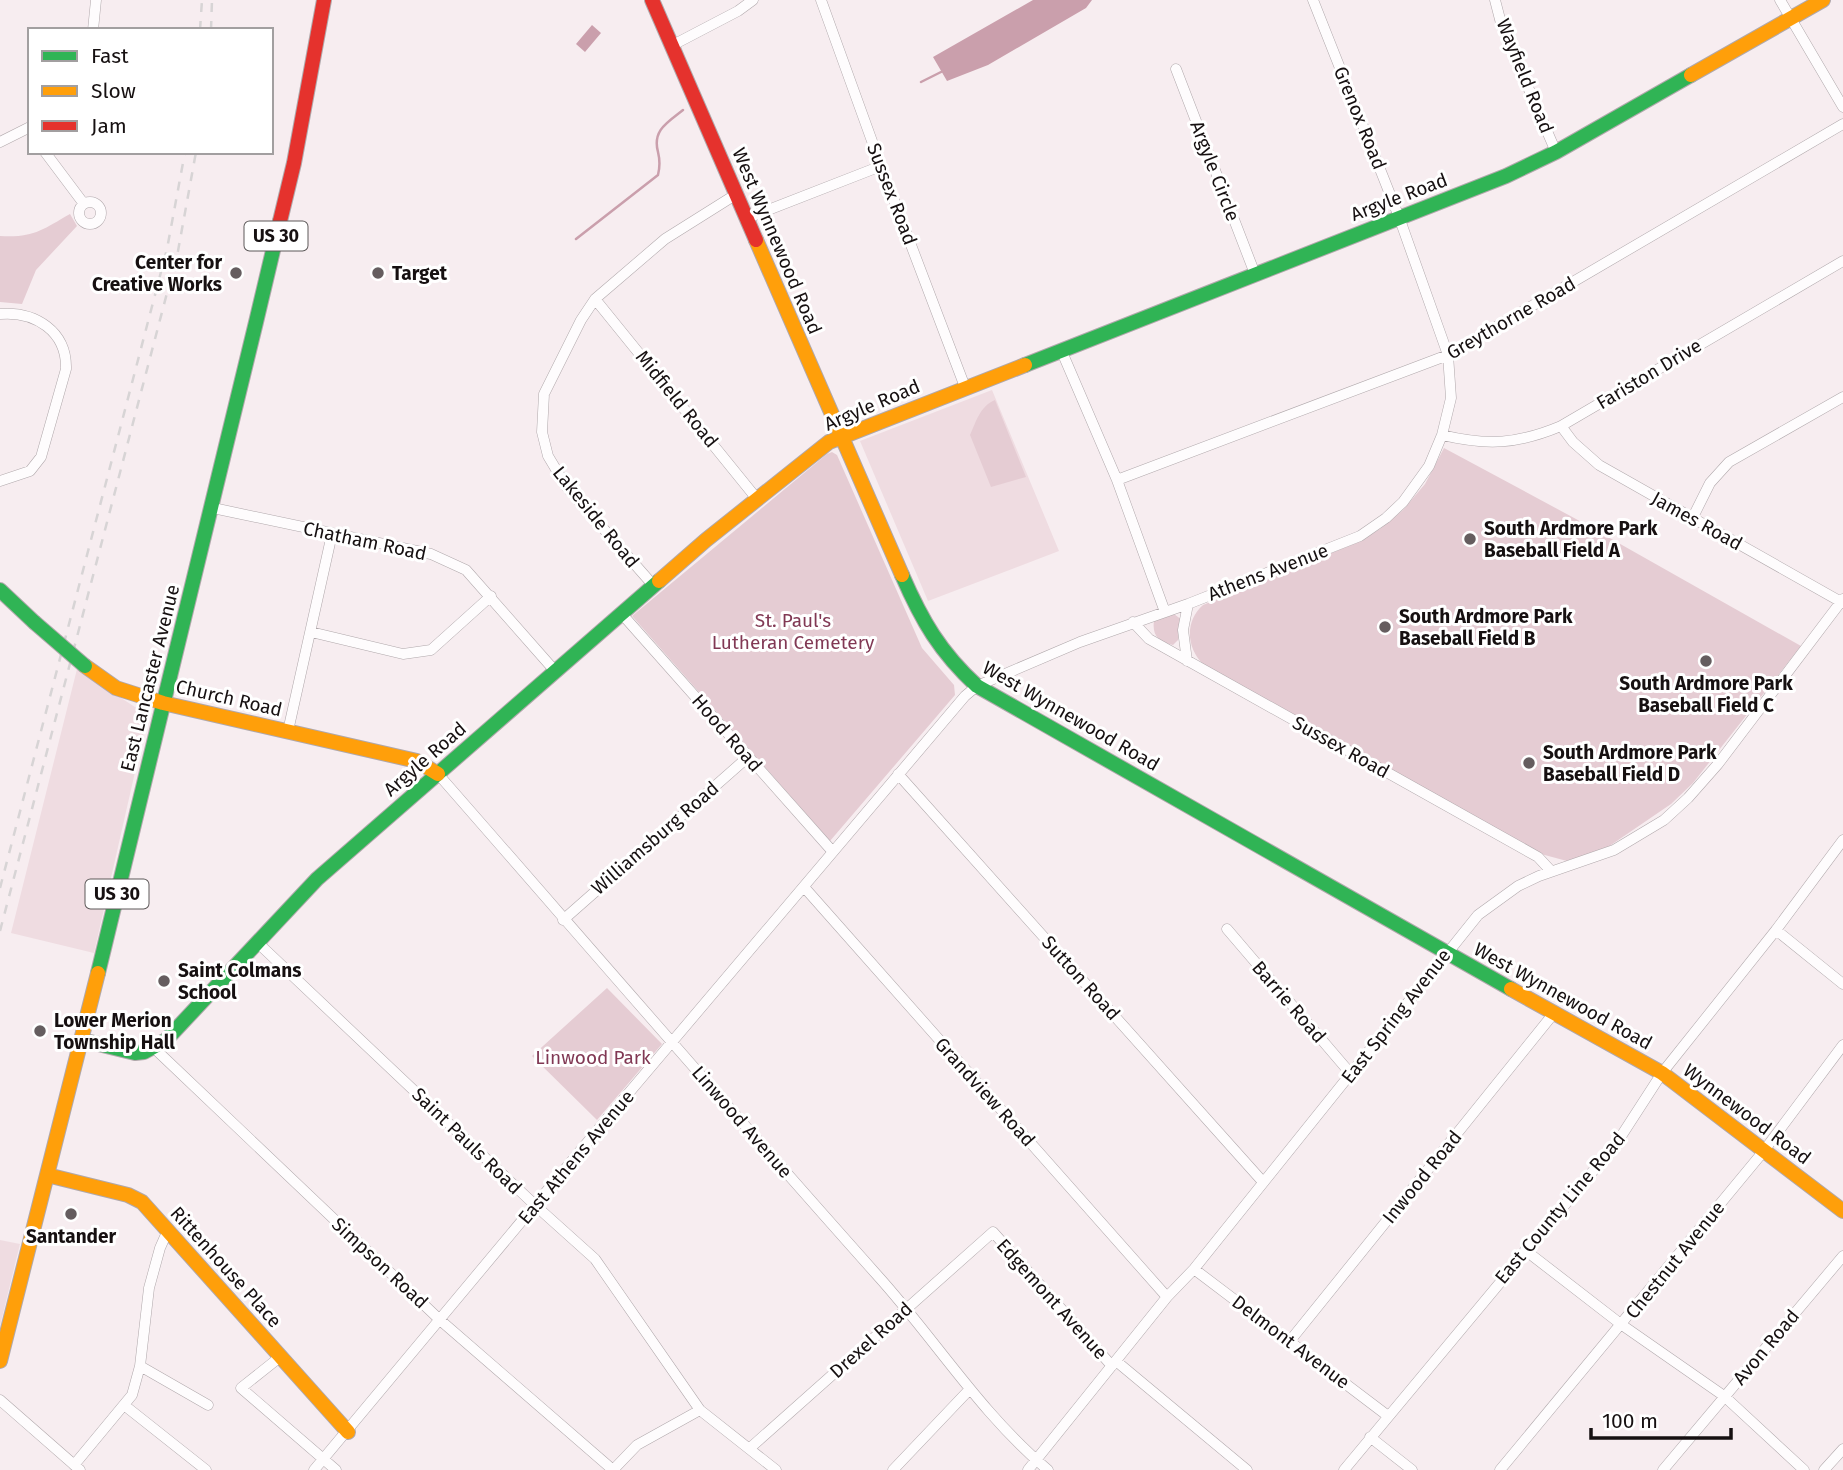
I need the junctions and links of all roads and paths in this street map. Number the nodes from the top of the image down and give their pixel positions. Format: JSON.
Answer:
{"nodes":[{"id":1,"x":96,"y":0,"type":"edge"},
{"id":2,"x":324,"y":0,"type":"edge"},
{"id":3,"x":652,"y":0,"type":"edge"},
{"id":4,"x":753,"y":0,"type":"edge"},
{"id":5,"x":821,"y":0,"type":"edge"},
{"id":6,"x":1313,"y":0,"type":"edge"},
{"id":7,"x":1495,"y":0,"type":"edge"},
{"id":8,"x":1780,"y":0,"type":"edge"},
{"id":9,"x":1823,"y":0,"type":"edge"},
{"id":10,"x":1791,"y":19,"type":"junction"},
{"id":11,"x":93,"y":28,"type":"edge"},
{"id":12,"x":671,"y":46,"type":"junction"},
{"id":13,"x":1176,"y":69,"type":"dead end"},
{"id":14,"x":1843,"y":107,"type":"edge"},
{"id":15,"x":1843,"y":124,"type":"edge"},
{"id":16,"x":28,"y":130,"type":"edge"},
{"id":17,"x":0,"y":142,"type":"edge"},
{"id":18,"x":1556,"y":152,"type":"junction"},
{"id":19,"x":46,"y":154,"type":"edge"},
{"id":20,"x":881,"y":166,"type":"junction"},
{"id":21,"x":735,"y":195,"type":"junction"},
{"id":22,"x":84,"y":204,"type":"dead end"},
{"id":23,"x":1399,"y":217,"type":"junction"},
{"id":24,"x":746,"y":219,"type":"junction"},
{"id":25,"x":1843,"y":261,"type":"edge"},
{"id":26,"x":1255,"y":274,"type":"junction"},
{"id":27,"x":595,"y":299,"type":"junction"},
{"id":28,"x":0,"y":314,"type":"edge"},
{"id":29,"x":1062,"y":352,"type":"junction"},
{"id":30,"x":1448,"y":355,"type":"junction"},
{"id":31,"x":965,"y":387,"type":"junction"},
{"id":32,"x":1843,"y":397,"type":"edge"},
{"id":33,"x":1562,"y":426,"type":"junction"},
{"id":34,"x":1443,"y":435,"type":"junction"},
{"id":35,"x":841,"y":436,"type":"junction"},
{"id":36,"x":1117,"y":480,"type":"junction"},
{"id":37,"x":0,"y":481,"type":"edge"},
{"id":38,"x":757,"y":499,"type":"junction"},
{"id":39,"x":214,"y":508,"type":"junction"},
{"id":40,"x":1692,"y":519,"type":"junction"},
{"id":41,"x":332,"y":534,"type":"junction"},
{"id":42,"x":653,"y":586,"type":"junction"},
{"id":43,"x":0,"y":590,"type":"edge"},
{"id":44,"x":491,"y":596,"type":"junction"},
{"id":45,"x":1842,"y":601,"type":"edge"},
{"id":46,"x":1188,"y":604,"type":"junction"},
{"id":47,"x":1165,"y":612,"type":"junction"},
{"id":48,"x":621,"y":613,"type":"junction"},
{"id":49,"x":1133,"y":622,"type":"junction"},
{"id":50,"x":311,"y":632,"type":"junction"},
{"id":51,"x":1187,"y":660,"type":"junction"},
{"id":52,"x":555,"y":671,"type":"junction"},
{"id":53,"x":977,"y":686,"type":"junction"},
{"id":54,"x":163,"y":703,"type":"junction"},
{"id":55,"x":288,"y":731,"type":"junction"},
{"id":56,"x":748,"y":757,"type":"junction"},
{"id":57,"x":438,"y":774,"type":"junction"},
{"id":58,"x":898,"y":774,"type":"junction"},
{"id":59,"x":1843,"y":840,"type":"edge"},
{"id":60,"x":833,"y":852,"type":"junction"},
{"id":61,"x":1551,"y":871,"type":"junction"},
{"id":62,"x":804,"y":887,"type":"junction"},
{"id":63,"x":563,"y":920,"type":"junction"},
{"id":64,"x":1227,"y":929,"type":"dead end"},
{"id":65,"x":1776,"y":930,"type":"junction"},
{"id":66,"x":258,"y":943,"type":"junction"},
{"id":67,"x":1445,"y":953,"type":"junction"},
{"id":68,"x":1843,"y":984,"type":"edge"},
{"id":69,"x":1554,"y":1013,"type":"junction"},
{"id":70,"x":82,"y":1040,"type":"junction"},
{"id":71,"x":673,"y":1043,"type":"junction"},
{"id":72,"x":1843,"y":1045,"type":"edge"},
{"id":73,"x":154,"y":1048,"type":"junction"},
{"id":74,"x":1662,"y":1073,"type":"junction"},
{"id":75,"x":1351,"y":1074,"type":"junction"},
{"id":76,"x":1763,"y":1152,"type":"junction"},
{"id":77,"x":47,"y":1175,"type":"junction"},
{"id":78,"x":1263,"y":1182,"type":"junction"},
{"id":79,"x":536,"y":1206,"type":"junction"},
{"id":80,"x":1843,"y":1211,"type":"edge"},
{"id":81,"x":168,"y":1230,"type":"junction"},
{"id":82,"x":993,"y":1232,"type":"joint"},
{"id":83,"x":1525,"y":1250,"type":"junction"},
{"id":84,"x":1843,"y":1256,"type":"edge"},
{"id":85,"x":1194,"y":1269,"type":"junction"},
{"id":86,"x":1167,"y":1297,"type":"junction"},
{"id":87,"x":907,"y":1308,"type":"junction"},
{"id":88,"x":440,"y":1320,"type":"junction"},
{"id":89,"x":1622,"y":1325,"type":"junction"},
{"id":90,"x":1289,"y":1342,"type":"junction"},
{"id":91,"x":280,"y":1357,"type":"junction"},
{"id":92,"x":0,"y":1361,"type":"edge"},
{"id":93,"x":1114,"y":1363,"type":"junction"},
{"id":94,"x":140,"y":1366,"type":"junction"},
{"id":95,"x":969,"y":1390,"type":"junction"},
{"id":96,"x":1724,"y":1396,"type":"junction"},
{"id":97,"x":0,"y":1400,"type":"edge"},
{"id":98,"x":124,"y":1405,"type":"junction"},
{"id":99,"x":208,"y":1405,"type":"dead end"},
{"id":100,"x":700,"y":1410,"type":"junction"},
{"id":101,"x":1388,"y":1416,"type":"junction"},
{"id":102,"x":348,"y":1432,"type":"junction"},
{"id":103,"x":1370,"y":1437,"type":"junction"},
{"id":104,"x":750,"y":1448,"type":"junction"},
{"id":105,"x":1843,"y":1449,"type":"edge"},
{"id":106,"x":323,"y":1459,"type":"junction"},
{"id":107,"x":1036,"y":1460,"type":"junction"},
{"id":108,"x":77,"y":1467,"type":"edge"},
{"id":109,"x":206,"y":1470,"type":"edge"},
{"id":110,"x":314,"y":1470,"type":"edge"},
{"id":111,"x":336,"y":1470,"type":"edge"},
{"id":112,"x":613,"y":1470,"type":"edge"},
{"id":113,"x":776,"y":1470,"type":"edge"},
{"id":114,"x":892,"y":1470,"type":"edge"},
{"id":115,"x":1028,"y":1470,"type":"edge"},
{"id":116,"x":1048,"y":1470,"type":"edge"},
{"id":117,"x":1247,"y":1470,"type":"edge"},
{"id":118,"x":1344,"y":1470,"type":"edge"},
{"id":119,"x":1412,"y":1470,"type":"edge"},
{"id":120,"x":1500,"y":1470,"type":"edge"},
{"id":121,"x":1662,"y":1470,"type":"edge"},
{"id":122,"x":1804,"y":1470,"type":"edge"},
{"id":123,"x":1824,"y":1470,"type":"edge"}],
"edges":[{"from":1,"to":11,"type":"street"},
{"from":2,"to":39,"type":"main road","name":"East Lancaster Avenue","number":"US 30"},
{"from":3,"to":12,"type":"main road","name":"West Wynnewood Road"},
{"from":4,"to":12,"type":"street"},
{"from":5,"to":20,"type":"street","name":"Sussex Road"},
{"from":6,"to":23,"type":"street","name":"Grenox Road"},
{"from":7,"to":18,"type":"street","name":"Wayfield Road"},
{"from":8,"to":10,"type":"street"},
{"from":9,"to":10,"type":"main road","name":"Argyle Road"},
{"from":10,"to":14,"type":"street"},
{"from":10,"to":18,"type":"main road","name":"Argyle Road"},
{"from":12,"to":21,"type":"main road","name":"West Wynnewood Road"},
{"from":13,"to":26,"type":"street","name":"Argyle Circle"},
{"from":15,"to":30,"type":"street","name":"Greythorne Road"},
{"from":16,"to":17,"type":"street"},
{"from":18,"to":23,"type":"main road","name":"Argyle Road"},
{"from":19,"to":22,"type":"street"},
{"from":20,"to":24,"type":"street"},
{"from":20,"to":31,"type":"street","name":"Sussex Road"},
{"from":21,"to":24,"type":"main road","name":"West Wynnewood Road"},
{"from":21,"to":27,"type":"street","name":"Lakeside Road"},
{"from":23,"to":26,"type":"main road","name":"Argyle Road"},
{"from":23,"to":30,"type":"street","name":"Grenox Road"},
{"from":24,"to":35,"type":"main road","name":"West Wynnewood Road"},
{"from":25,"to":33,"type":"street","name":"Fariston Drive"},
{"from":26,"to":29,"type":"main road","name":"Argyle Road"},
{"from":27,"to":38,"type":"street","name":"Midfield Road"},
{"from":27,"to":42,"type":"street","name":"Lakeside Road"},
{"from":28,"to":37,"type":"street"},
{"from":29,"to":31,"type":"main road","name":"Argyle Road"},
{"from":29,"to":36,"type":"street"},
{"from":30,"to":34,"type":"street","name":"Athens Avenue"},
{"from":30,"to":36,"type":"street","name":"Greythorne Road"},
{"from":31,"to":35,"type":"main road","name":"Argyle Road"},
{"from":32,"to":40,"type":"street"},
{"from":33,"to":34,"type":"street","name":"Fariston Drive"},
{"from":33,"to":40,"type":"street","name":"James Road"},
{"from":34,"to":46,"type":"street","name":"Athens Avenue"},
{"from":35,"to":38,"type":"main road","name":"Argyle Road"},
{"from":35,"to":53,"type":"main road","name":"West Wynnewood Road"},
{"from":36,"to":47,"type":"street"},
{"from":38,"to":42,"type":"main road","name":"Argyle Road"},
{"from":39,"to":41,"type":"street","name":"Chatham Road"},
{"from":39,"to":54,"type":"main road","name":"East Lancaster Avenue","number":"US 30"},
{"from":40,"to":45,"type":"street","name":"James Road"},
{"from":41,"to":44,"type":"street","name":"Chatham Road"},
{"from":41,"to":50,"type":"street"},
{"from":42,"to":48,"type":"main road","name":"Argyle Road"},
{"from":43,"to":54,"type":"main road","name":"Church Road","bridge":true},
{"from":44,"to":50,"type":"street"},
{"from":44,"to":52,"type":"street","name":"Chatham Road"},
{"from":45,"to":61,"type":"street","name":"East Spring Avenue"},
{"from":46,"to":47,"type":"street","name":"Athens Avenue"},
{"from":46,"to":51,"type":"street"},
{"from":47,"to":49,"type":"street","name":"Athens Avenue"},
{"from":48,"to":52,"type":"main road","name":"Argyle Road"},
{"from":48,"to":56,"type":"street","name":"Hood Road"},
{"from":49,"to":51,"type":"street","name":"Sussex Road"},
{"from":49,"to":53,"type":"street","name":"Athens Avenue"},
{"from":50,"to":55,"type":"street"},
{"from":51,"to":61,"type":"street","name":"Sussex Road"},
{"from":52,"to":57,"type":"main road","name":"Argyle Road"},
{"from":53,"to":58,"type":"street","name":"East Athens Avenue"},
{"from":53,"to":67,"type":"main road","name":"West Wynnewood Road"},
{"from":54,"to":55,"type":"main road","name":"Church Road"},
{"from":54,"to":70,"type":"main road","name":"East Lancaster Avenue","number":"US 30"},
{"from":55,"to":57,"type":"main road","name":"Church Road"},
{"from":56,"to":60,"type":"street","name":"Hood Road"},
{"from":56,"to":63,"type":"street","name":"Williamsburg Road"},
{"from":57,"to":63,"type":"street","name":"Linwood Avenue"},
{"from":57,"to":66,"type":"main road","name":"Argyle Road"},
{"from":58,"to":60,"type":"street","name":"East Athens Avenue"},
{"from":58,"to":78,"type":"street","name":"Sutton Road"},
{"from":59,"to":65,"type":"street","name":"East County Line Road"},
{"from":60,"to":62,"type":"street","name":"East Athens Avenue"},
{"from":61,"to":67,"type":"street","name":"East Spring Avenue"},
{"from":62,"to":71,"type":"street","name":"East Athens Avenue"},
{"from":62,"to":86,"type":"street","name":"Grandview Road"},
{"from":63,"to":71,"type":"street","name":"Linwood Avenue"},
{"from":64,"to":75,"type":"street","name":"Barrie Road"},
{"from":65,"to":68,"type":"street"},
{"from":65,"to":74,"type":"street","name":"East County Line Road"},
{"from":66,"to":73,"type":"main road","name":"Argyle Road"},
{"from":66,"to":79,"type":"street","name":"Saint Pauls Road"},
{"from":67,"to":69,"type":"main road","name":"West Wynnewood Road"},
{"from":67,"to":75,"type":"street","name":"East Spring Avenue"},
{"from":69,"to":74,"type":"main road","name":"West Wynnewood Road"},
{"from":69,"to":90,"type":"street","name":"Inwood Road"},
{"from":70,"to":73,"type":"main road"},
{"from":70,"to":77,"type":"main road","name":"East Lancaster Avenue","number":"US 30"},
{"from":71,"to":79,"type":"street","name":"East Athens Avenue"},
{"from":71,"to":87,"type":"street","name":"Linwood Avenue"},
{"from":72,"to":76,"type":"street","name":"Chestnut Avenue"},
{"from":73,"to":88,"type":"street","name":"Simpson Road"},
{"from":74,"to":76,"type":"main road","name":"Wynnewood Road"},
{"from":74,"to":83,"type":"street","name":"East County Line Road"},
{"from":75,"to":78,"type":"street","name":"East Spring Avenue"},
{"from":76,"to":80,"type":"main road","name":"Wynnewood Road"},
{"from":76,"to":89,"type":"street","name":"Chestnut Avenue"},
{"from":77,"to":81,"type":"main road","name":"Rittenhouse Place"},
{"from":77,"to":92,"type":"main road","name":"East Lancaster Avenue","number":"US 30"},
{"from":78,"to":85,"type":"street","name":"East Spring Avenue"},
{"from":79,"to":88,"type":"street","name":"East Athens Avenue"},
{"from":79,"to":100,"type":"street","name":"Saint Pauls Road"},
{"from":81,"to":91,"type":"main road","name":"Rittenhouse Place"},
{"from":81,"to":94,"type":"street"},
{"from":82,"to":87,"type":"street","name":"Drexel Road"},
{"from":82,"to":93,"type":"street","name":"Edgemont Avenue"},
{"from":83,"to":89,"type":"street"},
{"from":83,"to":101,"type":"street","name":"East County Line Road"},
{"from":84,"to":96,"type":"street","name":"Avon Road"},
{"from":85,"to":86,"type":"street","name":"East Spring Avenue"},
{"from":85,"to":90,"type":"street","name":"Delmont Avenue"},
{"from":86,"to":93,"type":"street","name":"East Spring Avenue"},
{"from":87,"to":95,"type":"street","name":"Linwood Avenue"},
{"from":87,"to":104,"type":"street","name":"Drexel Road"},
{"from":88,"to":102,"type":"street","name":"East Athens Avenue"},
{"from":88,"to":112,"type":"street","name":"Simpson Road"},
{"from":89,"to":96,"type":"street"},
{"from":89,"to":120,"type":"street","name":"Chestnut Avenue"},
{"from":90,"to":101,"type":"street","name":"Delmont Avenue"},
{"from":91,"to":102,"type":"main road","name":"Rittenhouse Place"},
{"from":91,"to":106,"type":"street"},
{"from":93,"to":107,"type":"street","name":"East Spring Avenue"},
{"from":93,"to":117,"type":"street","name":"Edgemont Avenue"},
{"from":94,"to":98,"type":"street"},
{"from":94,"to":99,"type":"street"},
{"from":95,"to":107,"type":"street","name":"Linwood Avenue"},
{"from":95,"to":114,"type":"street"},
{"from":96,"to":121,"type":"street","name":"Avon Road"},
{"from":96,"to":122,"type":"street"},
{"from":97,"to":108,"type":"street"},
{"from":98,"to":108,"type":"street"},
{"from":98,"to":109,"type":"street"},
{"from":100,"to":104,"type":"street","name":"Saint Pauls Road"},
{"from":100,"to":112,"type":"street"},
{"from":101,"to":103,"type":"street","name":"East County Line Road"},
{"from":102,"to":106,"type":"street","name":"East Athens Avenue"},
{"from":103,"to":118,"type":"street","name":"East County Line Road"},
{"from":103,"to":119,"type":"street"},
{"from":104,"to":113,"type":"street","name":"Saint Pauls Road"},
{"from":105,"to":123,"type":"street"},
{"from":106,"to":110,"type":"street","name":"East Athens Avenue"},
{"from":106,"to":111,"type":"street"},
{"from":107,"to":115,"type":"street","name":"East Spring Avenue"},
{"from":107,"to":116,"type":"street","name":"Linwood Avenue"}]}
